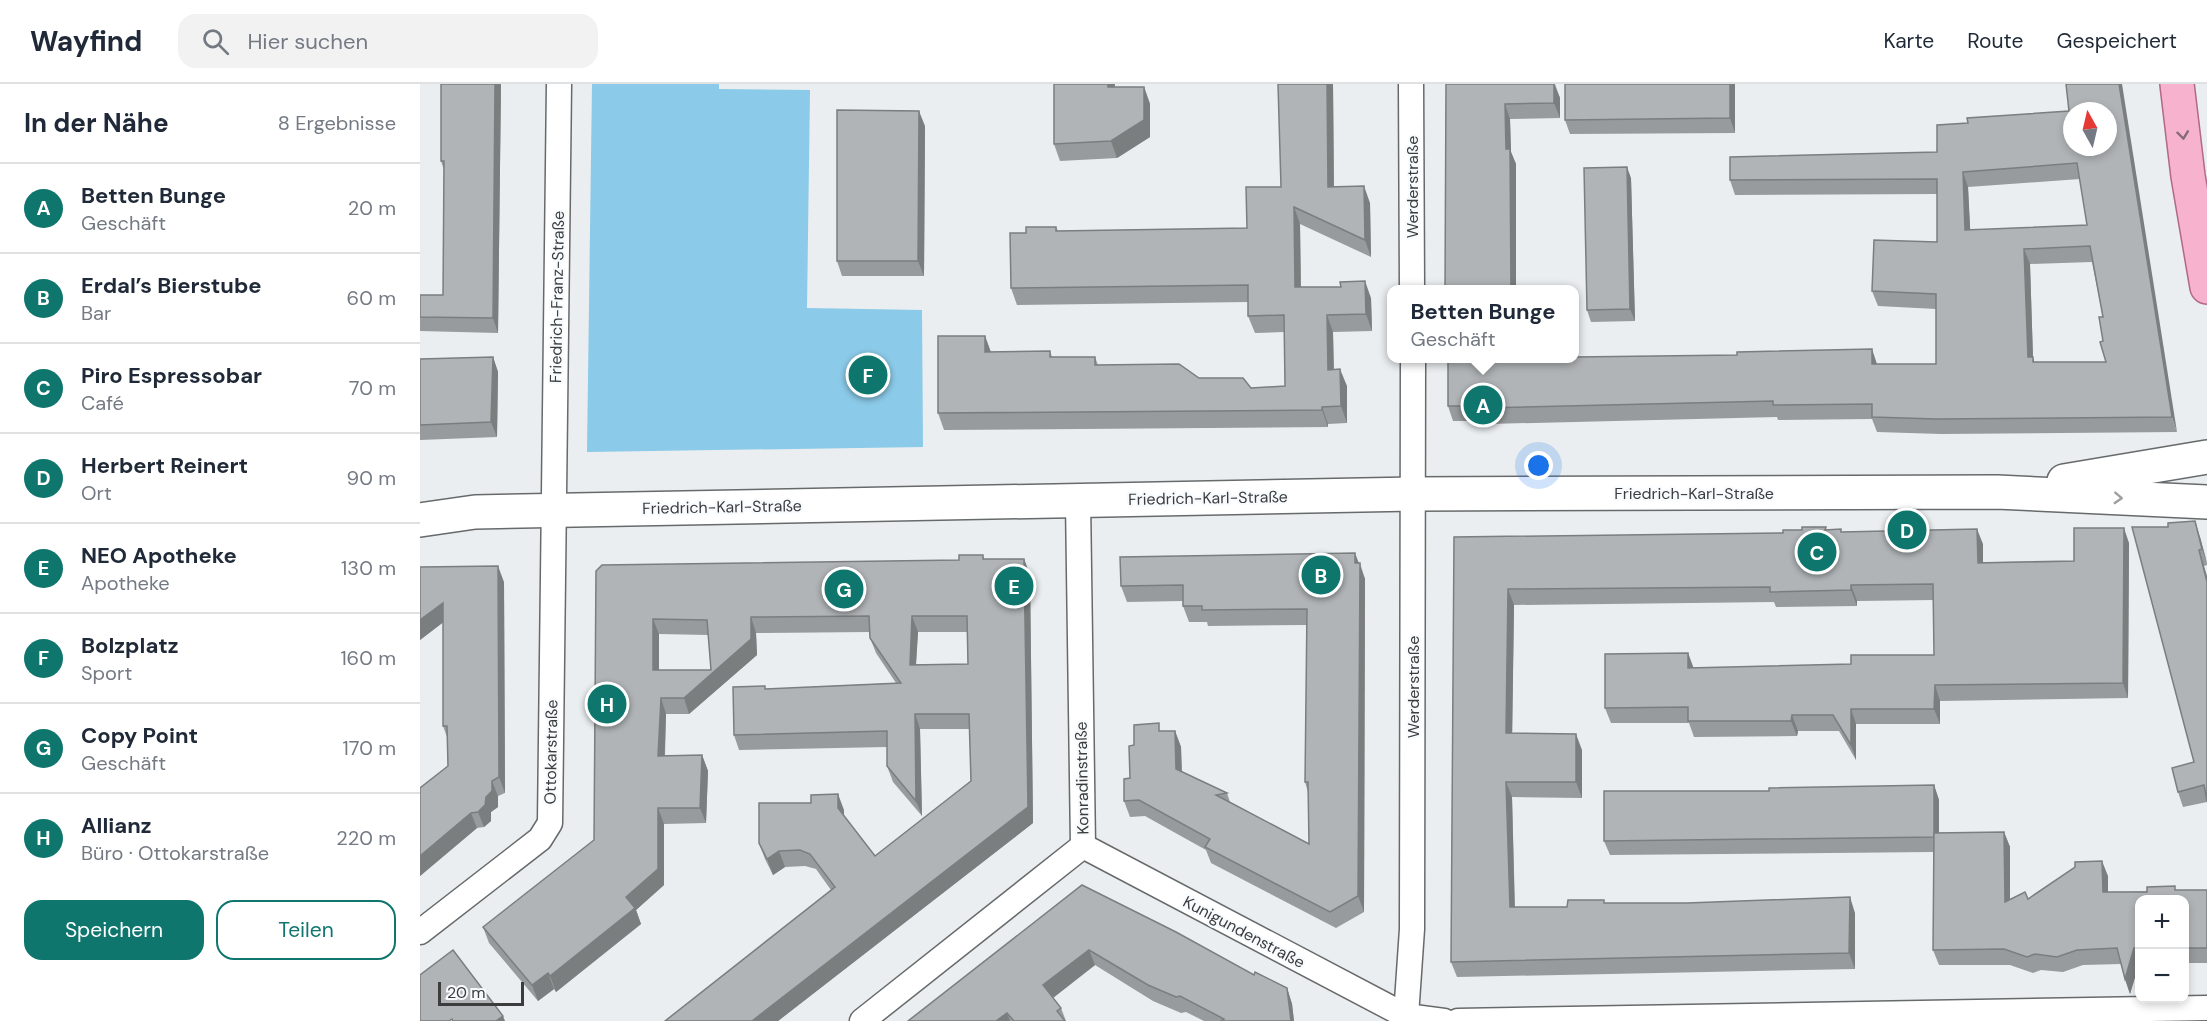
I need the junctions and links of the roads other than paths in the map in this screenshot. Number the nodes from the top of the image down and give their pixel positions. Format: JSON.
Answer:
{"nodes":[{"id":1,"x":559,"y":84,"type":"edge"},
{"id":2,"x":1411,"y":84,"type":"edge"},
{"id":3,"x":2177,"y":84,"type":"edge"},
{"id":4,"x":1412,"y":285,"type":"edge"},
{"id":5,"x":2207,"y":287,"type":"edge"},
{"id":6,"x":1413,"y":363,"type":"edge"},
{"id":7,"x":2207,"y":457,"type":"edge"},
{"id":8,"x":1997,"y":492,"type":"junction"},
{"id":9,"x":1414,"y":494,"type":"junction"},
{"id":10,"x":1078,"y":501,"type":"junction"},
{"id":11,"x":2207,"y":502,"type":"edge"},
{"id":12,"x":554,"y":510,"type":"junction"},
{"id":13,"x":420,"y":520,"type":"edge"},
{"id":14,"x":1083,"y":846,"type":"junction"},
{"id":15,"x":420,"y":932,"type":"edge"},
{"id":16,"x":2207,"y":1008,"type":"edge"},
{"id":17,"x":1403,"y":1018,"type":"edge"},
{"id":18,"x":861,"y":1021,"type":"edge"},
{"id":19,"x":1444,"y":1021,"type":"edge"},
{"id":20,"x":1458,"y":1021,"type":"edge"}],
"edges":[{"from":1,"to":12,"type":"street","name":"Friedrich-Franz-Straße"},
{"from":2,"to":4,"type":"street","name":"Werderstraße"},
{"from":3,"to":5,"type":"main road","one_way":true},
{"from":6,"to":9,"type":"street","name":"Werderstraße"},
{"from":7,"to":8,"type":"main road","name":"Friedrich-Karl-Straße"},
{"from":8,"to":9,"type":"main road","name":"Friedrich-Karl-Straße"},
{"from":8,"to":11,"type":"main road","name":"Friedrich-Karl-Straße","one_way":true},
{"from":9,"to":10,"type":"main road","name":"Friedrich-Karl-Straße"},
{"from":9,"to":17,"type":"street","name":"Werderstraße"},
{"from":10,"to":12,"type":"main road","name":"Friedrich-Karl-Straße"},
{"from":10,"to":14,"type":"street","name":"Konradinstraße"},
{"from":12,"to":13,"type":"main road","name":"Friedrich-Karl-Straße"},
{"from":12,"to":15,"type":"street","name":"Ottokarstraße"},
{"from":14,"to":17,"type":"street","name":"Kunigundenstraße"},
{"from":14,"to":18,"type":"street","name":"Konradinstraße"},
{"from":16,"to":20,"type":"street"},
{"from":17,"to":19,"type":"street"}]}
